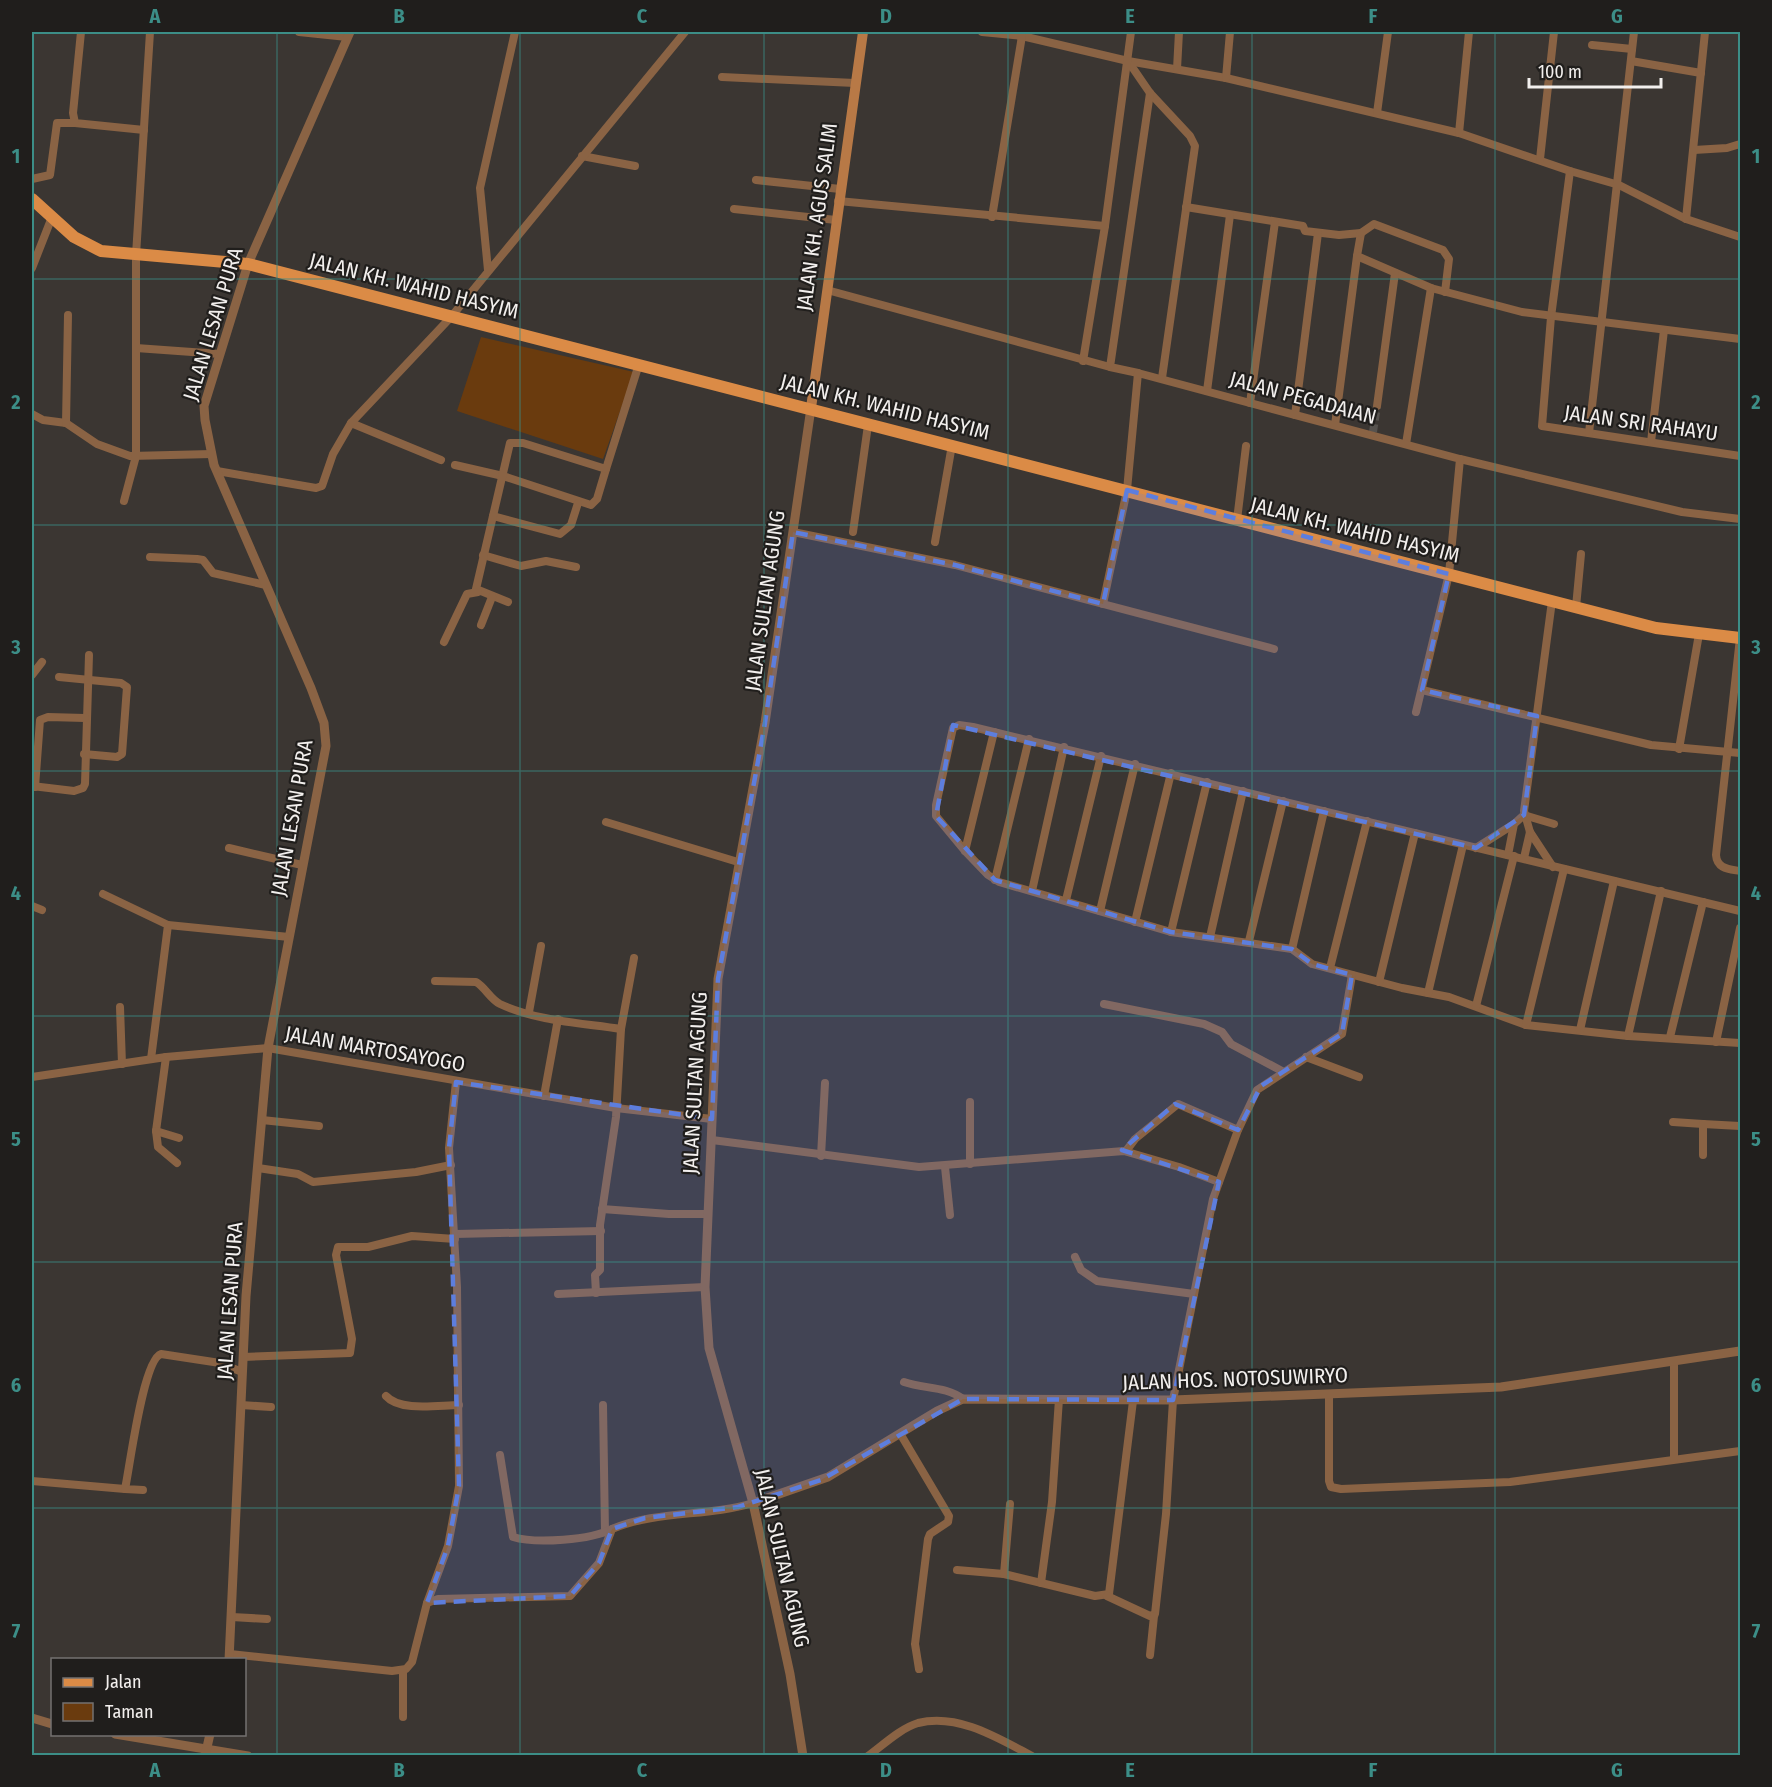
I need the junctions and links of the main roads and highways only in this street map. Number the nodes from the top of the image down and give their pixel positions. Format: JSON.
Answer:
{"nodes":[{"id":1,"x":863,"y":32,"type":"edge"},
{"id":2,"x":32,"y":199,"type":"edge"},
{"id":3,"x":811,"y":408,"type":"junction"},
{"id":4,"x":1740,"y":638,"type":"edge"}],
"edges":[{"from":1,"to":3,"type":"main road","name":"JALAN KH. AGUS SALIM"},
{"from":2,"to":3,"type":"main road","name":"JALAN KH. WAHID HASYIM"},
{"from":3,"to":4,"type":"main road","name":"JALAN KH. WAHID HASYIM"}]}
